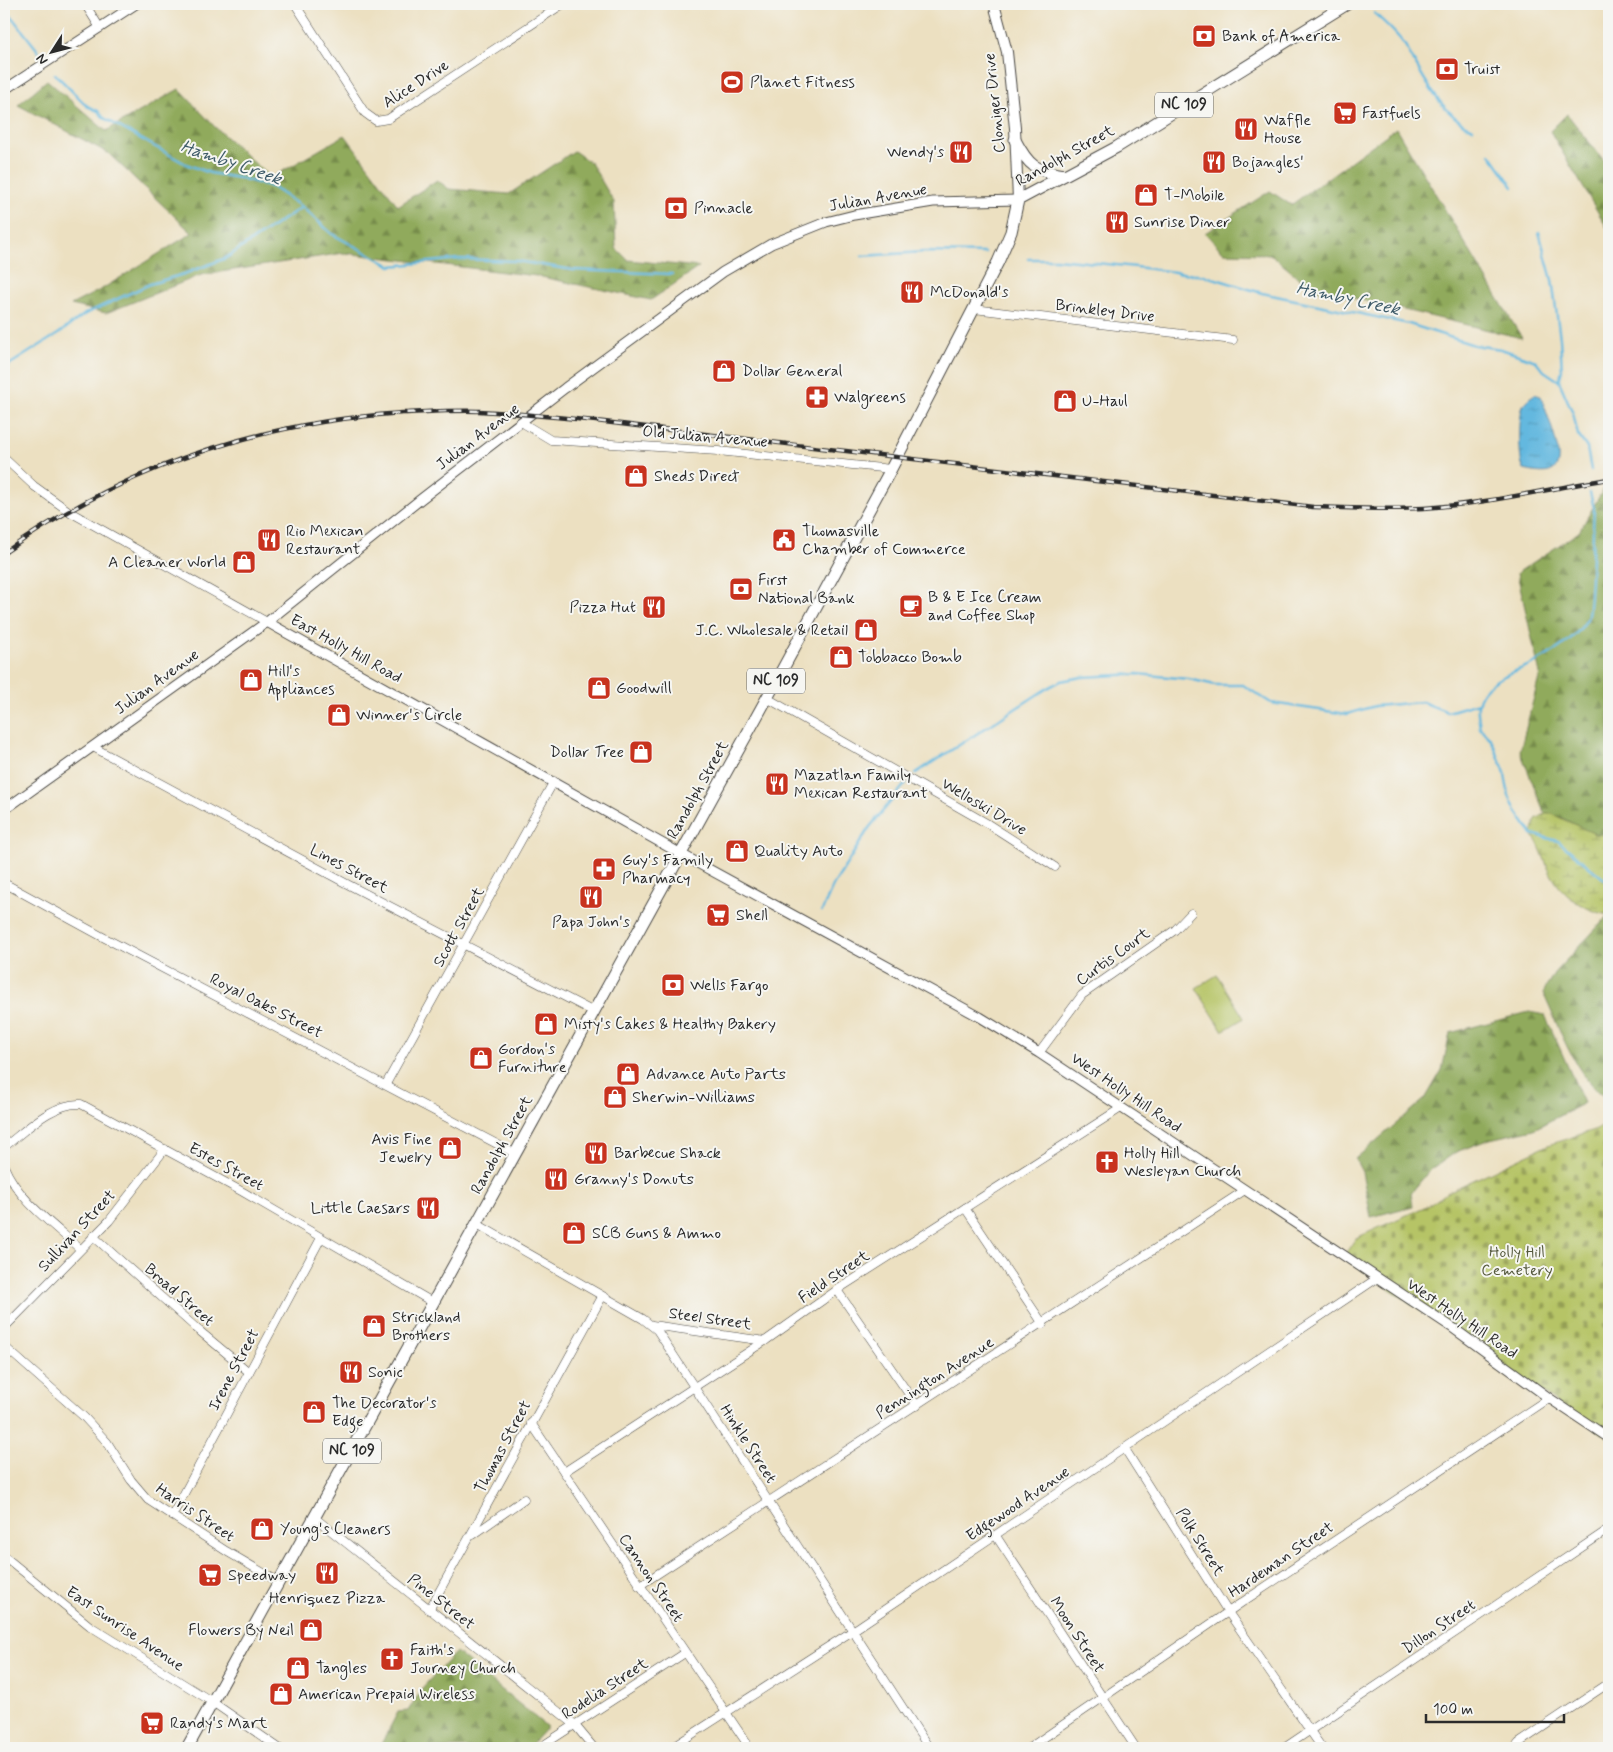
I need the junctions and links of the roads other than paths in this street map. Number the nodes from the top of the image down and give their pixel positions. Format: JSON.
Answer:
{"nodes":[{"id":1,"x":85,"y":4,"type":"edge"},
{"id":2,"x":136,"y":4,"type":"edge"},
{"id":3,"x":295,"y":4,"type":"edge"},
{"id":4,"x":563,"y":4,"type":"edge"},
{"id":5,"x":994,"y":4,"type":"edge"},
{"id":6,"x":1347,"y":4,"type":"edge"},
{"id":7,"x":100,"y":28,"type":"junction"},
{"id":8,"x":4,"y":90,"type":"edge"},
{"id":9,"x":1015,"y":140,"type":"junction"},
{"id":10,"x":1064,"y":175,"type":"junction"},
{"id":11,"x":1018,"y":200,"type":"junction"},
{"id":12,"x":974,"y":309,"type":"junction"},
{"id":13,"x":1233,"y":340,"type":"dead end"},
{"id":14,"x":521,"y":422,"type":"junction"},
{"id":15,"x":4,"y":458,"type":"edge"},
{"id":16,"x":891,"y":469,"type":"junction"},
{"id":17,"x":267,"y":622,"type":"junction"},
{"id":18,"x":767,"y":698,"type":"junction"},
{"id":19,"x":92,"y":746,"type":"junction"},
{"id":20,"x":554,"y":782,"type":"junction"},
{"id":21,"x":4,"y":810,"type":"edge"},
{"id":22,"x":681,"y":854,"type":"junction"},
{"id":23,"x":1055,"y":867,"type":"dead end"},
{"id":24,"x":4,"y":882,"type":"edge"},
{"id":25,"x":1191,"y":913,"type":"dead end"},
{"id":26,"x":465,"y":945,"type":"junction"},
{"id":27,"x":594,"y":1012,"type":"junction"},
{"id":28,"x":1039,"y":1053,"type":"junction"},
{"id":29,"x":386,"y":1084,"type":"junction"},
{"id":30,"x":1121,"y":1108,"type":"junction"},
{"id":31,"x":4,"y":1147,"type":"edge"},
{"id":32,"x":165,"y":1149,"type":"junction"},
{"id":33,"x":516,"y":1154,"type":"junction"},
{"id":34,"x":4,"y":1166,"type":"edge"},
{"id":35,"x":1245,"y":1190,"type":"junction"},
{"id":36,"x":966,"y":1208,"type":"junction"},
{"id":37,"x":477,"y":1224,"type":"junction"},
{"id":38,"x":93,"y":1236,"type":"junction"},
{"id":39,"x":321,"y":1238,"type":"junction"},
{"id":40,"x":80,"y":1249,"type":"junction"},
{"id":41,"x":1376,"y":1279,"type":"junction"},
{"id":42,"x":837,"y":1290,"type":"junction"},
{"id":43,"x":602,"y":1297,"type":"junction"},
{"id":44,"x":434,"y":1303,"type":"junction"},
{"id":45,"x":1043,"y":1324,"type":"junction"},
{"id":46,"x":652,"y":1325,"type":"junction"},
{"id":47,"x":4,"y":1328,"type":"edge"},
{"id":48,"x":765,"y":1341,"type":"junction"},
{"id":49,"x":4,"y":1346,"type":"edge"},
{"id":50,"x":249,"y":1372,"type":"junction"},
{"id":51,"x":695,"y":1386,"type":"junction"},
{"id":52,"x":1550,"y":1398,"type":"junction"},
{"id":53,"x":917,"y":1406,"type":"junction"},
{"id":54,"x":531,"y":1423,"type":"junction"},
{"id":55,"x":1609,"y":1438,"type":"edge"},
{"id":56,"x":1125,"y":1449,"type":"junction"},
{"id":57,"x":564,"y":1472,"type":"junction"},
{"id":58,"x":524,"y":1499,"type":"dead end"},
{"id":59,"x":768,"y":1502,"type":"junction"},
{"id":60,"x":172,"y":1516,"type":"junction"},
{"id":61,"x":315,"y":1518,"type":"junction"},
{"id":62,"x":1609,"y":1529,"type":"edge"},
{"id":63,"x":472,"y":1536,"type":"junction"},
{"id":64,"x":996,"y":1536,"type":"junction"},
{"id":65,"x":4,"y":1556,"type":"edge"},
{"id":66,"x":279,"y":1582,"type":"junction"},
{"id":67,"x":639,"y":1586,"type":"junction"},
{"id":68,"x":429,"y":1610,"type":"junction"},
{"id":69,"x":1228,"y":1612,"type":"junction"},
{"id":70,"x":854,"y":1630,"type":"junction"},
{"id":71,"x":685,"y":1653,"type":"junction"},
{"id":72,"x":1609,"y":1683,"type":"edge"},
{"id":73,"x":1102,"y":1698,"type":"junction"},
{"id":74,"x":211,"y":1701,"type":"junction"},
{"id":75,"x":726,"y":1712,"type":"junction"},
{"id":76,"x":574,"y":1724,"type":"junction"},
{"id":77,"x":1310,"y":1731,"type":"junction"},
{"id":78,"x":186,"y":1748,"type":"edge"},
{"id":79,"x":279,"y":1748,"type":"edge"},
{"id":80,"x":539,"y":1748,"type":"edge"},
{"id":81,"x":594,"y":1748,"type":"edge"},
{"id":82,"x":671,"y":1748,"type":"edge"},
{"id":83,"x":750,"y":1748,"type":"edge"},
{"id":84,"x":929,"y":1748,"type":"edge"},
{"id":85,"x":1029,"y":1748,"type":"edge"},
{"id":86,"x":1136,"y":1748,"type":"edge"},
{"id":87,"x":1284,"y":1748,"type":"edge"},
{"id":88,"x":1322,"y":1748,"type":"edge"},
{"id":89,"x":1515,"y":1748,"type":"edge"}],
"edges":[{"from":1,"to":7,"type":"street"},
{"from":2,"to":7,"type":"street"},
{"from":3,"to":4,"type":"street","name":"Alice Drive"},
{"from":5,"to":9,"type":"main road","name":"Cloniger Drive"},
{"from":6,"to":10,"type":"main road","name":"Randolph Street","number":"NC 109"},
{"from":7,"to":8,"type":"street"},
{"from":9,"to":10,"type":"main road"},
{"from":9,"to":11,"type":"main road","name":"Cloniger Drive"},
{"from":10,"to":11,"type":"main road","name":"Randolph Street","number":"NC 109"},
{"from":11,"to":12,"type":"main road","name":"Randolph Street","number":"NC 109"},
{"from":11,"to":14,"type":"street","name":"Julian Avenue"},
{"from":12,"to":13,"type":"street","name":"Brinkley Drive"},
{"from":12,"to":16,"type":"main road","name":"Randolph Street","number":"NC 109"},
{"from":14,"to":16,"type":"street","name":"Old Julian Avenue"},
{"from":14,"to":17,"type":"street","name":"Julian Avenue"},
{"from":15,"to":17,"type":"street","name":"East Holly Hill Road"},
{"from":16,"to":18,"type":"main road","name":"Randolph Street","number":"NC 109"},
{"from":17,"to":19,"type":"street","name":"Julian Avenue"},
{"from":17,"to":20,"type":"street","name":"East Holly Hill Road"},
{"from":18,"to":22,"type":"main road","name":"Randolph Street","number":"NC 109"},
{"from":18,"to":23,"type":"street","name":"Welloski Drive"},
{"from":19,"to":21,"type":"street","name":"Julian Avenue"},
{"from":19,"to":26,"type":"street","name":"Lines Street"},
{"from":20,"to":22,"type":"street","name":"East Holly Hill Road"},
{"from":20,"to":26,"type":"street","name":"Scott Street"},
{"from":22,"to":27,"type":"main road","name":"Randolph Street","number":"NC 109"},
{"from":22,"to":28,"type":"street","name":"West Holly Hill Road"},
{"from":24,"to":29,"type":"street","name":"Royal Oaks Street"},
{"from":25,"to":28,"type":"street","name":"Curtis Court"},
{"from":26,"to":27,"type":"street","name":"Lines Street"},
{"from":26,"to":29,"type":"street","name":"Scott Street"},
{"from":27,"to":33,"type":"main road","name":"Randolph Street","number":"NC 109"},
{"from":28,"to":30,"type":"street","name":"West Holly Hill Road"},
{"from":29,"to":33,"type":"street","name":"Royal Oaks Street"},
{"from":30,"to":35,"type":"street","name":"West Holly Hill Road"},
{"from":30,"to":36,"type":"street","name":"Field Street"},
{"from":31,"to":32,"type":"street","name":"Estes Street"},
{"from":32,"to":38,"type":"street","name":"Sullivan Street"},
{"from":32,"to":39,"type":"street","name":"Estes Street"},
{"from":33,"to":37,"type":"main road","name":"Randolph Street","number":"NC 109"},
{"from":34,"to":40,"type":"street"},
{"from":35,"to":41,"type":"street","name":"West Holly Hill Road"},
{"from":35,"to":45,"type":"street","name":"Pennington Avenue"},
{"from":36,"to":42,"type":"street","name":"Field Street"},
{"from":36,"to":45,"type":"street"},
{"from":37,"to":43,"type":"street","name":"Hinkle Street"},
{"from":37,"to":44,"type":"main road","name":"Randolph Street","number":"NC 109"},
{"from":38,"to":40,"type":"street","name":"Sullivan Street"},
{"from":38,"to":50,"type":"street","name":"Broad Street"},
{"from":39,"to":44,"type":"street","name":"Estes Street"},
{"from":39,"to":50,"type":"street","name":"Irene Street"},
{"from":40,"to":47,"type":"street","name":"Sullivan Street"},
{"from":41,"to":52,"type":"street","name":"West Holly Hill Road"},
{"from":41,"to":56,"type":"street","name":"Edgewood Avenue"},
{"from":42,"to":48,"type":"street","name":"Field Street"},
{"from":42,"to":53,"type":"street"},
{"from":43,"to":46,"type":"street","name":"Hinkle Street"},
{"from":43,"to":54,"type":"street","name":"Thomas Street"},
{"from":44,"to":61,"type":"main road","name":"Randolph Street","number":"NC 109"},
{"from":45,"to":53,"type":"street","name":"Pennington Avenue"},
{"from":46,"to":48,"type":"street","name":"Steel Street"},
{"from":46,"to":51,"type":"street","name":"Hinkle Street"},
{"from":48,"to":51,"type":"street","name":"Field Street"},
{"from":49,"to":60,"type":"street","name":"Harris Street"},
{"from":50,"to":60,"type":"street","name":"Irene Street"},
{"from":51,"to":57,"type":"street","name":"Field Street"},
{"from":51,"to":59,"type":"street","name":"Hinkle Street"},
{"from":52,"to":55,"type":"street","name":"West Holly Hill Road"},
{"from":52,"to":69,"type":"street","name":"Hardeman Street"},
{"from":53,"to":59,"type":"street","name":"Pennington Avenue"},
{"from":54,"to":57,"type":"street","name":"Cannon Street"},
{"from":54,"to":63,"type":"street","name":"Thomas Street"},
{"from":56,"to":64,"type":"street","name":"Edgewood Avenue"},
{"from":56,"to":69,"type":"street","name":"Polk Street"},
{"from":57,"to":67,"type":"street","name":"Cannon Street"},
{"from":58,"to":63,"type":"street"},
{"from":59,"to":67,"type":"street","name":"Pennington Avenue"},
{"from":59,"to":70,"type":"street","name":"Hinkle Street"},
{"from":60,"to":66,"type":"street","name":"Harris Street"},
{"from":61,"to":66,"type":"main road","name":"Randolph Street","number":"NC 109"},
{"from":61,"to":68,"type":"street","name":"Pine Street"},
{"from":62,"to":77,"type":"street","name":"Dillon Street"},
{"from":63,"to":68,"type":"street","name":"Thomas Street"},
{"from":64,"to":70,"type":"street","name":"Edgewood Avenue"},
{"from":64,"to":73,"type":"street","name":"Moon Street"},
{"from":65,"to":74,"type":"street","name":"East Sunrise Avenue"},
{"from":66,"to":74,"type":"main road","name":"Randolph Street","number":"NC 109"},
{"from":67,"to":71,"type":"street","name":"Cannon Street"},
{"from":68,"to":76,"type":"street","name":"Pine Street"},
{"from":69,"to":73,"type":"street","name":"Hardeman Street"},
{"from":69,"to":77,"type":"street","name":"Polk Street"},
{"from":70,"to":75,"type":"street","name":"Edgewood Avenue"},
{"from":70,"to":84,"type":"street","name":"Hinkle Street"},
{"from":71,"to":75,"type":"street","name":"Cannon Street"},
{"from":71,"to":76,"type":"street","name":"Rodelia Street"},
{"from":72,"to":89,"type":"street"},
{"from":73,"to":85,"type":"street","name":"Hardeman Street"},
{"from":73,"to":86,"type":"street","name":"Moon Street"},
{"from":74,"to":78,"type":"main road","name":"Randolph Street","number":"NC 109"},
{"from":74,"to":79,"type":"street","name":"East Sunrise Avenue"},
{"from":75,"to":82,"type":"street","name":"Edgewood Avenue"},
{"from":75,"to":83,"type":"street","name":"Cannon Street"},
{"from":76,"to":80,"type":"street","name":"Rodelia Street"},
{"from":76,"to":81,"type":"street","name":"Pine Street"},
{"from":77,"to":87,"type":"street","name":"Dillon Street"},
{"from":77,"to":88,"type":"street","name":"Polk Street"}]}
